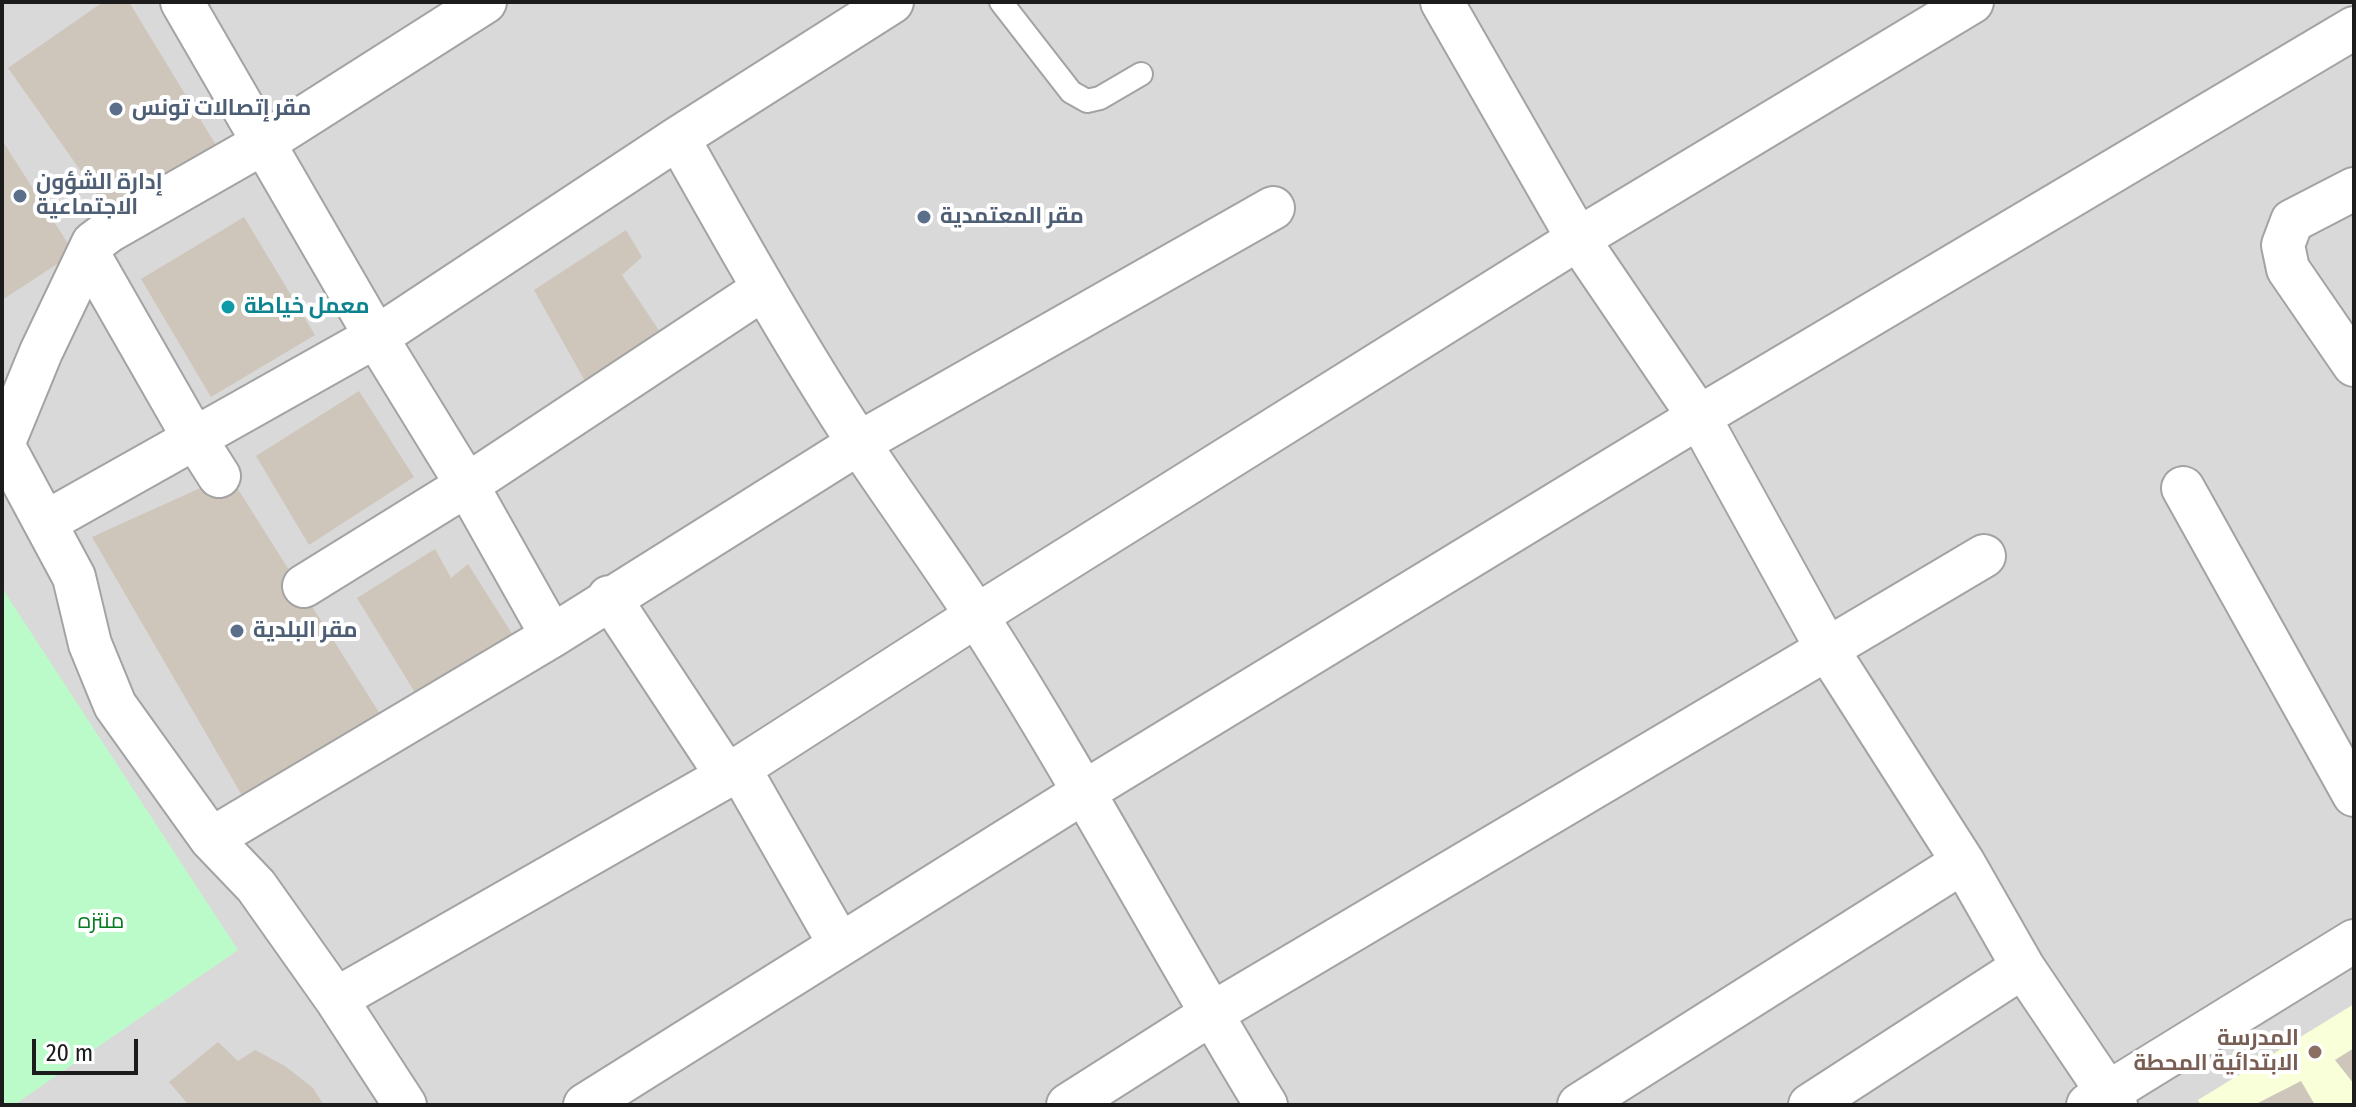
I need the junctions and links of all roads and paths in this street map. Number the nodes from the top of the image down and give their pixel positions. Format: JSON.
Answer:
{"nodes":[{"id":1,"x":182,"y":2,"type":"edge"},
{"id":2,"x":485,"y":2,"type":"edge"},
{"id":3,"x":892,"y":2,"type":"edge"},
{"id":4,"x":1001,"y":2,"type":"edge"},
{"id":5,"x":1442,"y":2,"type":"edge"},
{"id":6,"x":1972,"y":2,"type":"edge"},
{"id":7,"x":2354,"y":28,"type":"edge"},
{"id":8,"x":1141,"y":74,"type":"dead end"},
{"id":9,"x":678,"y":138,"type":"junction"},
{"id":10,"x":265,"y":142,"type":"junction"},
{"id":11,"x":2354,"y":189,"type":"edge"},
{"id":12,"x":1273,"y":208,"type":"dead end"},
{"id":13,"x":1578,"y":239,"type":"junction"},
{"id":14,"x":89,"y":255,"type":"junction"},
{"id":15,"x":763,"y":289,"type":"junction"},
{"id":16,"x":376,"y":337,"type":"junction"},
{"id":17,"x":2354,"y":365,"type":"edge"},
{"id":18,"x":1699,"y":417,"type":"junction"},
{"id":19,"x":196,"y":440,"type":"junction"},
{"id":20,"x":859,"y":443,"type":"junction"},
{"id":21,"x":3,"y":446,"type":"edge"},
{"id":22,"x":219,"y":476,"type":"dead end"},
{"id":23,"x":467,"y":485,"type":"junction"},
{"id":24,"x":2183,"y":488,"type":"dead end"},
{"id":25,"x":46,"y":522,"type":"junction"},
{"id":26,"x":1984,"y":556,"type":"dead end"},
{"id":27,"x":304,"y":586,"type":"dead end"},
{"id":28,"x":609,"y":597,"type":"junction"},
{"id":29,"x":976,"y":616,"type":"junction"},
{"id":30,"x":552,"y":636,"type":"junction"},
{"id":31,"x":1827,"y":649,"type":"junction"},
{"id":32,"x":733,"y":772,"type":"junction"},
{"id":33,"x":1084,"y":792,"type":"junction"},
{"id":34,"x":2354,"y":795,"type":"edge"},
{"id":35,"x":211,"y":839,"type":"junction"},
{"id":36,"x":1963,"y":862,"type":"junction"},
{"id":37,"x":2354,"y":941,"type":"edge"},
{"id":38,"x":840,"y":945,"type":"junction"},
{"id":39,"x":2023,"y":967,"type":"junction"},
{"id":40,"x":336,"y":999,"type":"junction"},
{"id":41,"x":1211,"y":1014,"type":"junction"},
{"id":42,"x":2104,"y":1101,"type":"edge"},
{"id":43,"x":405,"y":1105,"type":"edge"},
{"id":44,"x":585,"y":1105,"type":"edge"},
{"id":45,"x":1068,"y":1105,"type":"edge"},
{"id":46,"x":1266,"y":1105,"type":"edge"},
{"id":47,"x":1579,"y":1105,"type":"edge"},
{"id":48,"x":1810,"y":1105,"type":"edge"}],
"edges":[{"from":1,"to":10,"type":"street"},
{"from":2,"to":10,"type":"street"},
{"from":3,"to":9,"type":"street"},
{"from":4,"to":8,"type":"lane"},
{"from":5,"to":13,"type":"street"},
{"from":6,"to":13,"type":"street"},
{"from":7,"to":18,"type":"street"},
{"from":9,"to":15,"type":"street"},
{"from":9,"to":16,"type":"street"},
{"from":10,"to":14,"type":"street"},
{"from":10,"to":16,"type":"street"},
{"from":11,"to":17,"type":"street"},
{"from":12,"to":20,"type":"street"},
{"from":13,"to":18,"type":"street"},
{"from":13,"to":29,"type":"street"},
{"from":14,"to":19,"type":"street"},
{"from":14,"to":21,"type":"street"},
{"from":15,"to":20,"type":"street"},
{"from":15,"to":23,"type":"street"},
{"from":16,"to":19,"type":"street"},
{"from":16,"to":23,"type":"street"},
{"from":18,"to":31,"type":"street"},
{"from":18,"to":33,"type":"street"},
{"from":19,"to":22,"type":"street"},
{"from":19,"to":25,"type":"street"},
{"from":20,"to":28,"type":"street"},
{"from":20,"to":29,"type":"street"},
{"from":21,"to":25,"type":"street"},
{"from":23,"to":27,"type":"street"},
{"from":23,"to":30,"type":"street"},
{"from":24,"to":34,"type":"street"},
{"from":25,"to":35,"type":"street"},
{"from":26,"to":31,"type":"street"},
{"from":28,"to":30,"type":"street"},
{"from":28,"to":32,"type":"street"},
{"from":29,"to":32,"type":"street"},
{"from":29,"to":33,"type":"street"},
{"from":30,"to":35,"type":"street"},
{"from":31,"to":36,"type":"street"},
{"from":31,"to":41,"type":"street"},
{"from":32,"to":38,"type":"street"},
{"from":32,"to":40,"type":"street"},
{"from":33,"to":38,"type":"street"},
{"from":33,"to":41,"type":"street"},
{"from":35,"to":40,"type":"street"},
{"from":36,"to":39,"type":"street"},
{"from":36,"to":47,"type":"street"},
{"from":37,"to":42,"type":"street"},
{"from":38,"to":44,"type":"street"},
{"from":39,"to":42,"type":"street"},
{"from":39,"to":48,"type":"street"},
{"from":40,"to":43,"type":"street"},
{"from":41,"to":45,"type":"street"},
{"from":41,"to":46,"type":"street"}]}
